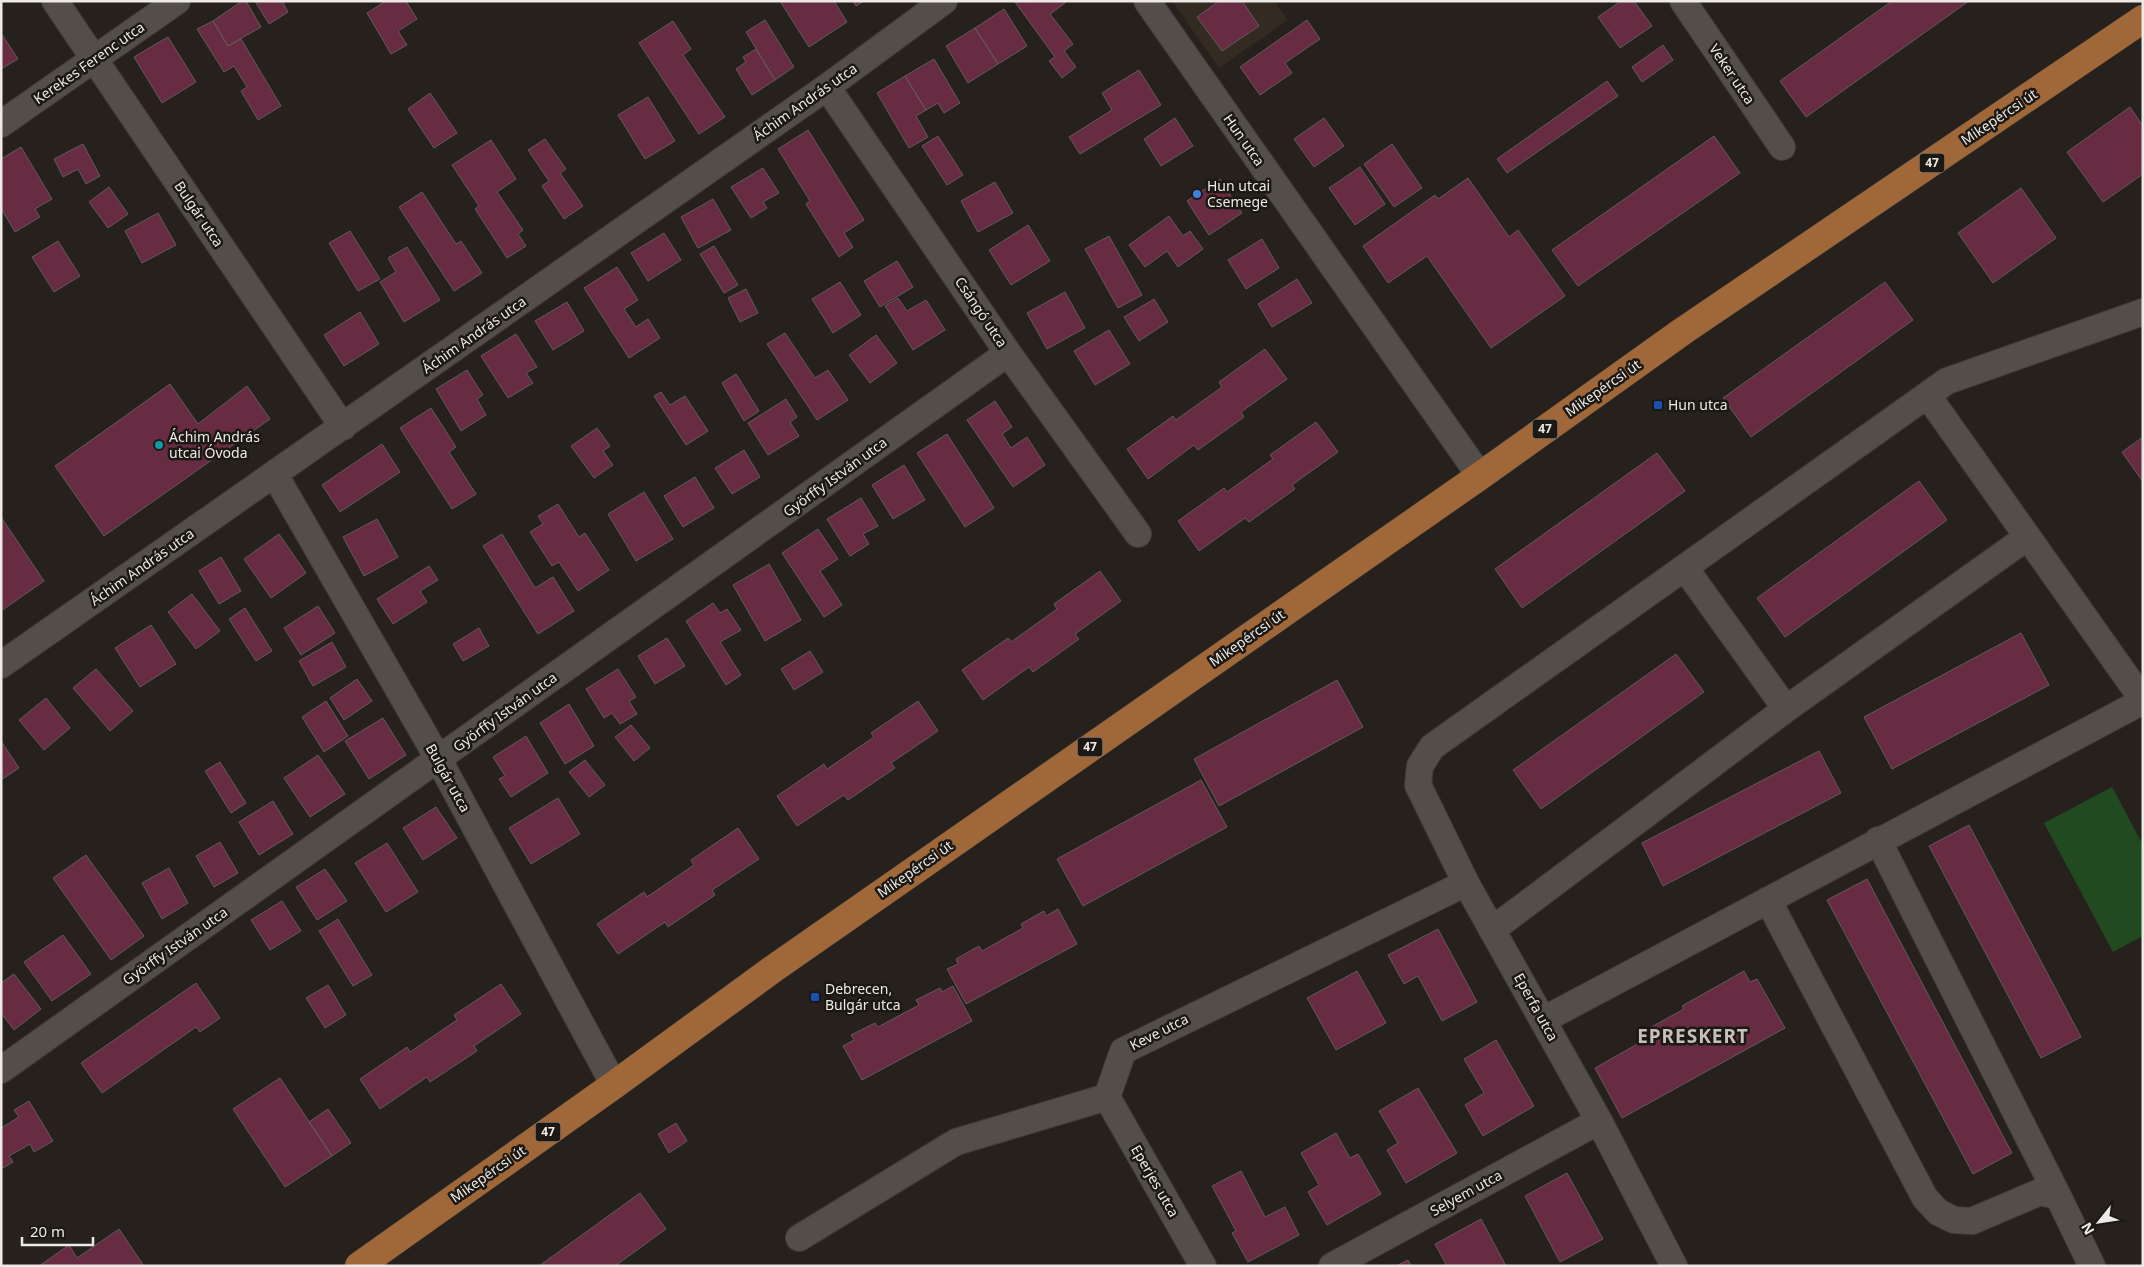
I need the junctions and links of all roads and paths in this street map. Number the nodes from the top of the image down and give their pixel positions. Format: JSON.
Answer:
{"nodes":[{"id":1,"x":55,"y":1,"type":"edge"},
{"id":2,"x":177,"y":1,"type":"edge"},
{"id":3,"x":944,"y":1,"type":"edge"},
{"id":4,"x":1147,"y":1,"type":"edge"},
{"id":5,"x":1683,"y":1,"type":"edge"},
{"id":6,"x":2143,"y":19,"type":"edge"},
{"id":7,"x":94,"y":59,"type":"junction"},
{"id":8,"x":827,"y":87,"type":"junction"},
{"id":9,"x":1,"y":124,"type":"edge"},
{"id":10,"x":1782,"y":147,"type":"dead end"},
{"id":11,"x":2143,"y":312,"type":"edge"},
{"id":12,"x":1008,"y":353,"type":"junction"},
{"id":13,"x":1928,"y":396,"type":"junction"},
{"id":14,"x":343,"y":427,"type":"junction"},
{"id":15,"x":275,"y":475,"type":"junction"},
{"id":16,"x":1480,"y":476,"type":"junction"},
{"id":17,"x":1138,"y":534,"type":"dead end"},
{"id":18,"x":2026,"y":538,"type":"junction"},
{"id":19,"x":1685,"y":568,"type":"junction"},
{"id":20,"x":1,"y":665,"type":"edge"},
{"id":21,"x":2143,"y":700,"type":"edge"},
{"id":22,"x":1786,"y":709,"type":"junction"},
{"id":23,"x":438,"y":760,"type":"junction"},
{"id":24,"x":1878,"y":840,"type":"junction"},
{"id":25,"x":1466,"y":883,"type":"junction"},
{"id":26,"x":1768,"y":900,"type":"junction"},
{"id":27,"x":1492,"y":930,"type":"junction"},
{"id":28,"x":1543,"y":1020,"type":"junction"},
{"id":29,"x":1,"y":1070,"type":"edge"},
{"id":30,"x":614,"y":1085,"type":"junction"},
{"id":31,"x":1107,"y":1097,"type":"junction"},
{"id":32,"x":1599,"y":1121,"type":"junction"},
{"id":33,"x":2058,"y":1196,"type":"junction"},
{"id":34,"x":799,"y":1238,"type":"dead end"},
{"id":35,"x":358,"y":1266,"type":"edge"},
{"id":36,"x":1203,"y":1266,"type":"edge"},
{"id":37,"x":1332,"y":1266,"type":"edge"},
{"id":38,"x":1674,"y":1266,"type":"edge"},
{"id":39,"x":2092,"y":1266,"type":"edge"}],
"edges":[{"from":1,"to":7,"type":"street","name":"Bulgár utca"},
{"from":2,"to":7,"type":"street","name":"Kerekes Ferenc utca"},
{"from":3,"to":8,"type":"street","name":"Áchim András utca"},
{"from":4,"to":16,"type":"street","name":"Hun utca"},
{"from":5,"to":10,"type":"street","name":"Veker utca"},
{"from":6,"to":16,"type":"main road","name":"Mikepércsi út","number":"47"},
{"from":7,"to":9,"type":"street","name":"Kerekes Ferenc utca"},
{"from":7,"to":14,"type":"street","name":"Bulgár utca"},
{"from":8,"to":12,"type":"street","name":"Csángó utca"},
{"from":8,"to":14,"type":"street","name":"Áchim András utca"},
{"from":11,"to":13,"type":"street"},
{"from":12,"to":17,"type":"street","name":"Csángó utca"},
{"from":12,"to":23,"type":"street","name":"Györffy István utca"},
{"from":13,"to":18,"type":"street"},
{"from":13,"to":19,"type":"street"},
{"from":14,"to":15,"type":"street","name":"Áchim András utca"},
{"from":15,"to":20,"type":"street","name":"Áchim András utca"},
{"from":15,"to":23,"type":"street","name":"Bulgár utca"},
{"from":16,"to":30,"type":"main road","name":"Mikepércsi út","number":"47"},
{"from":18,"to":21,"type":"street"},
{"from":18,"to":22,"type":"street"},
{"from":19,"to":22,"type":"street"},
{"from":19,"to":25,"type":"street","name":"Eperfa utca"},
{"from":21,"to":24,"type":"street"},
{"from":22,"to":27,"type":"street"},
{"from":23,"to":29,"type":"street","name":"Györffy István utca"},
{"from":23,"to":30,"type":"street","name":"Bulgár utca"},
{"from":24,"to":26,"type":"street"},
{"from":24,"to":33,"type":"street"},
{"from":25,"to":27,"type":"street","name":"Eperfa utca"},
{"from":25,"to":31,"type":"street","name":"Keve utca"},
{"from":26,"to":28,"type":"street"},
{"from":26,"to":33,"type":"street"},
{"from":27,"to":28,"type":"street","name":"Eperfa utca"},
{"from":28,"to":32,"type":"street","name":"Eperfa utca"},
{"from":30,"to":35,"type":"main road","name":"Mikepércsi út","number":"47"},
{"from":31,"to":34,"type":"street"},
{"from":31,"to":36,"type":"street","name":"Eperjes utca"},
{"from":32,"to":37,"type":"street","name":"Selyem utca"},
{"from":32,"to":38,"type":"street","name":"Eperfa utca"},
{"from":33,"to":39,"type":"street"}]}
